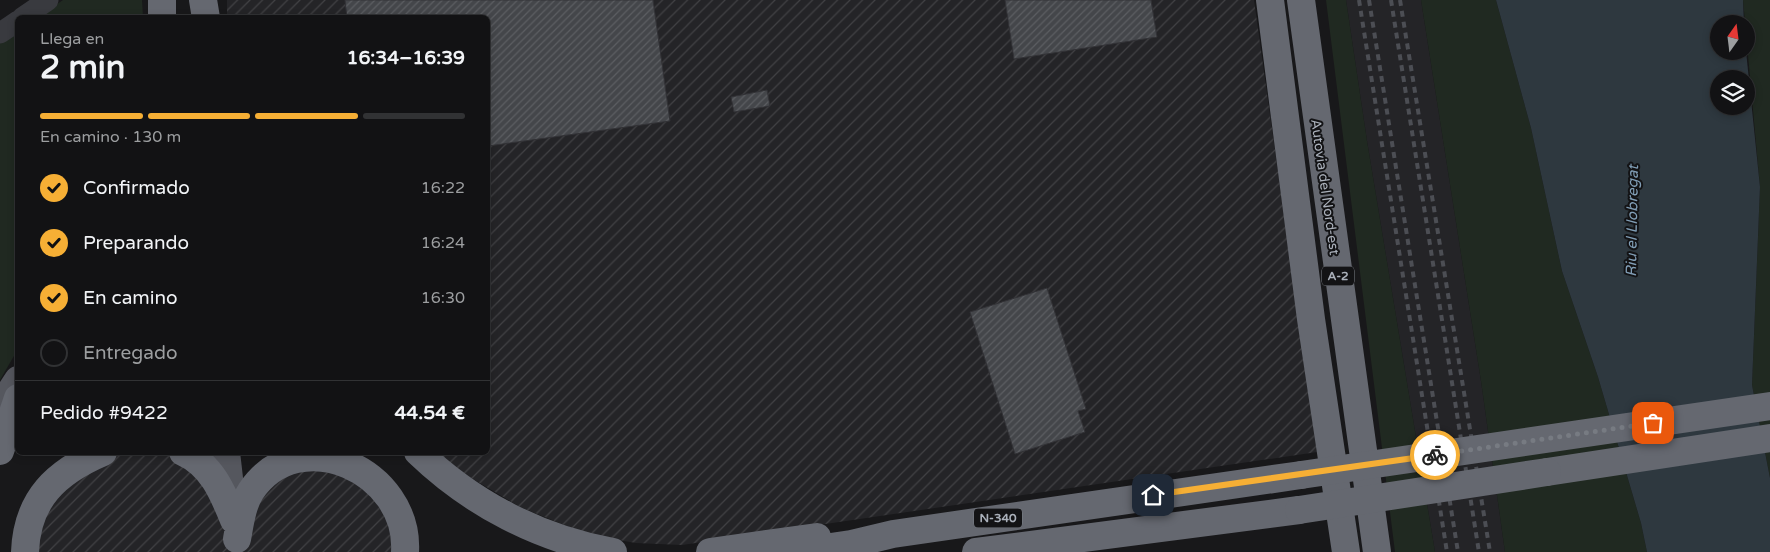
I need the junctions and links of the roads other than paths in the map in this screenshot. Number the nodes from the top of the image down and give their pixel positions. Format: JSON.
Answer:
{"nodes":[{"id":1,"x":48,"y":0,"type":"edge"},
{"id":2,"x":163,"y":0,"type":"edge"},
{"id":3,"x":174,"y":0,"type":"edge"},
{"id":4,"x":203,"y":0,"type":"edge"},
{"id":5,"x":217,"y":0,"type":"edge"},
{"id":6,"x":1270,"y":0,"type":"edge"},
{"id":7,"x":1301,"y":0,"type":"edge"},
{"id":8,"x":26,"y":15,"type":"edge"},
{"id":9,"x":162,"y":15,"type":"edge"},
{"id":10,"x":167,"y":15,"type":"edge"},
{"id":11,"x":175,"y":15,"type":"edge"},
{"id":12,"x":206,"y":15,"type":"edge"},
{"id":13,"x":218,"y":15,"type":"edge"},
{"id":14,"x":15,"y":23,"type":"edge"},
{"id":15,"x":0,"y":32,"type":"edge"},
{"id":16,"x":15,"y":385,"type":"edge"},
{"id":17,"x":1770,"y":406,"type":"edge"},
{"id":18,"x":15,"y":407,"type":"edge"},
{"id":19,"x":0,"y":408,"type":"edge"},
{"id":20,"x":1770,"y":438,"type":"edge"},
{"id":21,"x":0,"y":450,"type":"edge"},
{"id":22,"x":97,"y":455,"type":"edge"},
{"id":23,"x":187,"y":455,"type":"edge"},
{"id":24,"x":226,"y":455,"type":"edge"},
{"id":25,"x":422,"y":455,"type":"edge"},
{"id":26,"x":893,"y":534,"type":"junction"},
{"id":27,"x":236,"y":537,"type":"edge"},
{"id":28,"x":25,"y":552,"type":"edge"},
{"id":29,"x":405,"y":552,"type":"edge"},
{"id":30,"x":613,"y":552,"type":"edge"},
{"id":31,"x":710,"y":552,"type":"edge"},
{"id":32,"x":797,"y":552,"type":"edge"},
{"id":33,"x":976,"y":552,"type":"edge"},
{"id":34,"x":1346,"y":552,"type":"edge"},
{"id":35,"x":1378,"y":552,"type":"edge"}],
"edges":[{"from":1,"to":8,"type":"street"},
{"from":2,"to":9,"type":"highway"},
{"from":2,"to":10,"type":"main road"},
{"from":3,"to":11,"type":"main road"},
{"from":4,"to":12,"type":"highway"},
{"from":5,"to":13,"type":"street"},
{"from":6,"to":34,"type":"highway","number":"A-2"},
{"from":7,"to":35,"type":"highway","name":"Autovia del Nord-est","number":"A-2"},
{"from":14,"to":15,"type":"street"},
{"from":16,"to":19,"type":"main road"},
{"from":17,"to":26,"type":"highway","number":"N-340","bridge":true},
{"from":18,"to":21,"type":"highway"},
{"from":20,"to":33,"type":"highway","number":"N-340","bridge":true},
{"from":22,"to":28,"type":"highway"},
{"from":23,"to":27,"type":"highway"},
{"from":24,"to":27,"type":"main road"},
{"from":25,"to":30,"type":"highway"},
{"from":26,"to":31,"type":"highway"},
{"from":26,"to":32,"type":"highway","number":"N-340"},
{"from":27,"to":29,"type":"highway"}]}
